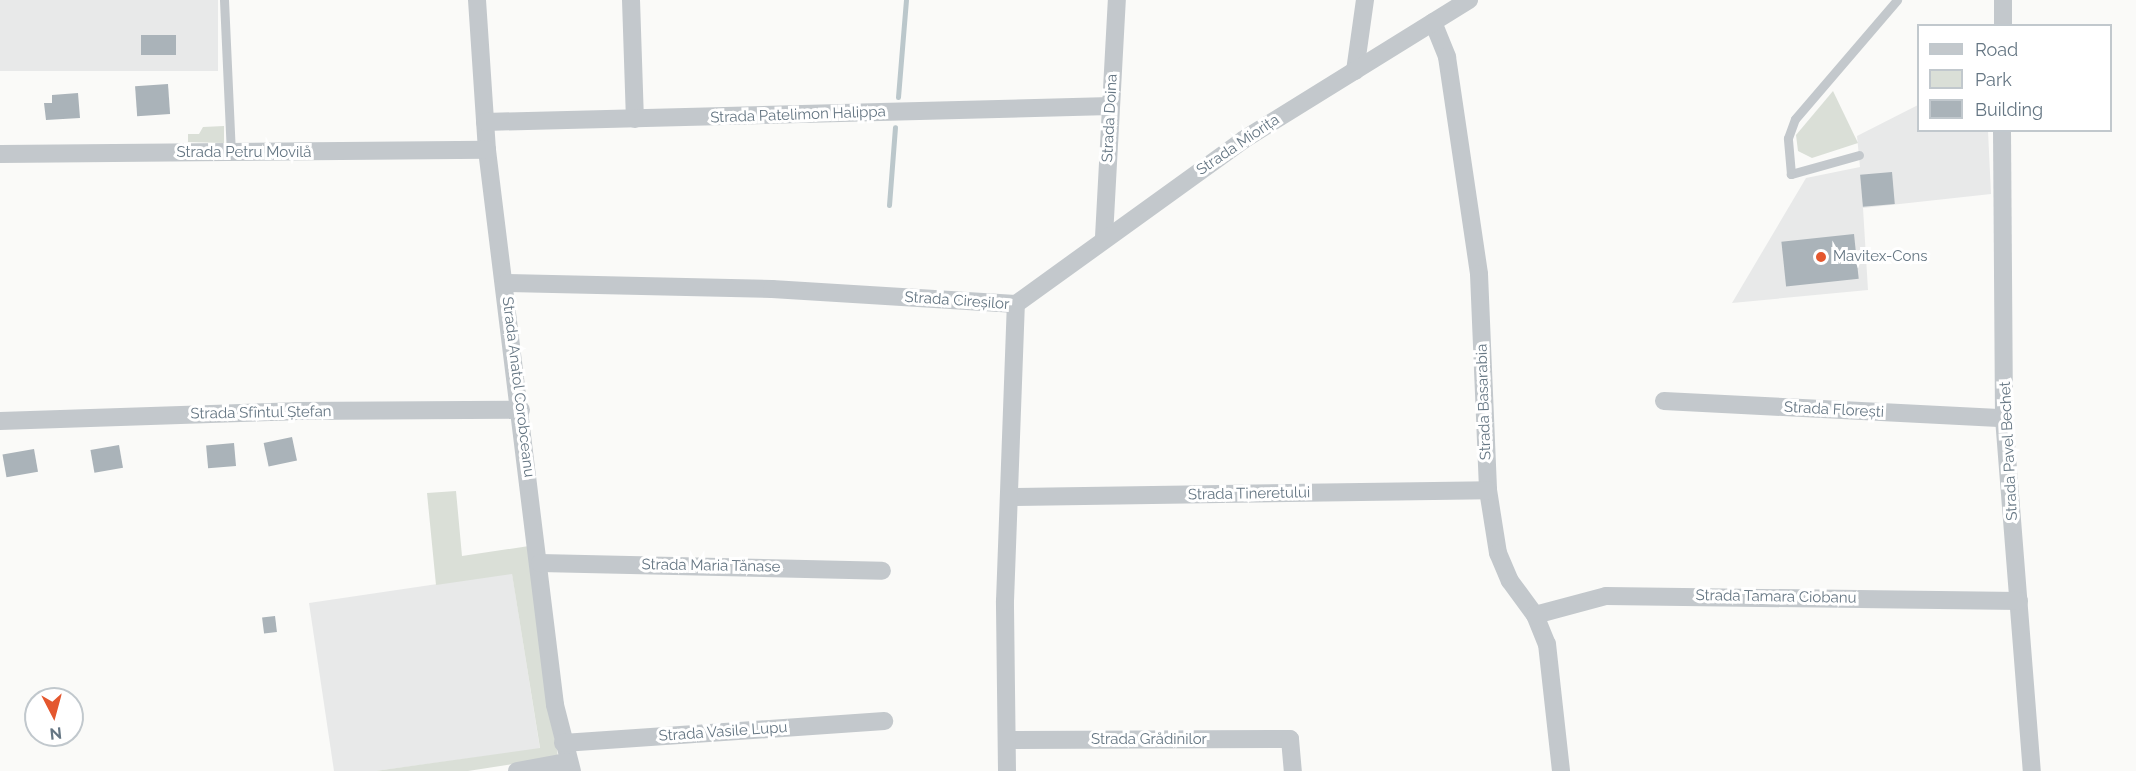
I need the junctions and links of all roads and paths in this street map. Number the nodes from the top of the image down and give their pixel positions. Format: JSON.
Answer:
{"nodes":[{"id":1,"x":224,"y":0,"type":"edge"},
{"id":2,"x":477,"y":0,"type":"edge"},
{"id":3,"x":631,"y":0,"type":"edge"},
{"id":4,"x":1117,"y":0,"type":"edge"},
{"id":5,"x":1365,"y":0,"type":"edge"},
{"id":6,"x":1469,"y":0,"type":"edge"},
{"id":7,"x":1897,"y":0,"type":"edge"},
{"id":8,"x":2003,"y":0,"type":"edge"},
{"id":9,"x":1433,"y":22,"type":"junction"},
{"id":10,"x":2003,"y":24,"type":"edge"},
{"id":11,"x":1355,"y":71,"type":"junction"},
{"id":12,"x":1111,"y":106,"type":"junction"},
{"id":13,"x":635,"y":119,"type":"junction"},
{"id":14,"x":484,"y":122,"type":"junction"},
{"id":15,"x":2002,"y":132,"type":"edge"},
{"id":16,"x":487,"y":150,"type":"junction"},
{"id":17,"x":0,"y":154,"type":"edge"},
{"id":18,"x":231,"y":154,"type":"junction"},
{"id":19,"x":1859,"y":155,"type":"dead end"},
{"id":20,"x":1104,"y":237,"type":"junction"},
{"id":21,"x":506,"y":283,"type":"junction"},
{"id":22,"x":1016,"y":304,"type":"junction"},
{"id":23,"x":1664,"y":401,"type":"dead end"},
{"id":24,"x":521,"y":410,"type":"junction"},
{"id":25,"x":2004,"y":418,"type":"junction"},
{"id":26,"x":0,"y":421,"type":"edge"},
{"id":27,"x":1488,"y":490,"type":"junction"},
{"id":28,"x":1010,"y":497,"type":"junction"},
{"id":29,"x":540,"y":563,"type":"junction"},
{"id":30,"x":882,"y":571,"type":"dead end"},
{"id":31,"x":2019,"y":601,"type":"junction"},
{"id":32,"x":1535,"y":615,"type":"junction"},
{"id":33,"x":884,"y":721,"type":"dead end"},
{"id":34,"x":1007,"y":740,"type":"junction"},
{"id":35,"x":562,"y":743,"type":"junction"},
{"id":36,"x":569,"y":767,"type":"edge"},
{"id":37,"x":517,"y":771,"type":"edge"},
{"id":38,"x":1007,"y":771,"type":"edge"},
{"id":39,"x":1293,"y":771,"type":"edge"},
{"id":40,"x":1561,"y":771,"type":"edge"},
{"id":41,"x":2032,"y":771,"type":"edge"}],
"edges":[{"from":1,"to":18,"type":"lane"},
{"from":2,"to":14,"type":"street","name":"Strada Anatol Corobceanu"},
{"from":3,"to":13,"type":"street"},
{"from":4,"to":12,"type":"street","name":"Strada Doina"},
{"from":5,"to":11,"type":"street"},
{"from":6,"to":9,"type":"street","name":"Strada Miorița"},
{"from":7,"to":19,"type":"lane"},
{"from":8,"to":10,"type":"street"},
{"from":9,"to":11,"type":"street","name":"Strada Miorița"},
{"from":9,"to":27,"type":"street","name":"Strada Basarabia"},
{"from":11,"to":20,"type":"street","name":"Strada Miorița"},
{"from":12,"to":13,"type":"street","name":"Strada Patelimon Halippa"},
{"from":12,"to":20,"type":"street","name":"Strada Doina"},
{"from":13,"to":14,"type":"street","name":"Strada Patelimon Halippa"},
{"from":14,"to":16,"type":"street","name":"Strada Anatol Corobceanu"},
{"from":15,"to":25,"type":"street","name":"Strada Pavel Bechet"},
{"from":16,"to":18,"type":"street","name":"Strada Petru Movilă"},
{"from":16,"to":21,"type":"street","name":"Strada Anatol Corobceanu"},
{"from":17,"to":18,"type":"street","name":"Strada Petru Movilă"},
{"from":20,"to":22,"type":"street","name":"Strada Miorița"},
{"from":21,"to":22,"type":"street","name":"Strada Cireșilor"},
{"from":21,"to":24,"type":"street","name":"Strada Anatol Corobceanu"},
{"from":22,"to":28,"type":"street","name":"Strada Cireșilor"},
{"from":23,"to":25,"type":"street","name":"Strada Florești"},
{"from":24,"to":26,"type":"street","name":"Strada Sfîntul Ștefan"},
{"from":24,"to":29,"type":"street","name":"Strada Anatol Corobceanu"},
{"from":25,"to":31,"type":"street","name":"Strada Pavel Bechet"},
{"from":27,"to":28,"type":"street","name":"Strada Tineretului"},
{"from":27,"to":32,"type":"street","name":"Strada Basarabia"},
{"from":28,"to":34,"type":"street","name":"Strada Cireșilor"},
{"from":29,"to":30,"type":"street","name":"Strada Maria Tănase"},
{"from":29,"to":35,"type":"street","name":"Strada Anatol Corobceanu"},
{"from":31,"to":32,"type":"street","name":"Strada Tamara Ciobanu"},
{"from":31,"to":41,"type":"street","name":"Strada Pavel Bechet"},
{"from":32,"to":40,"type":"street","name":"Strada Basarabia"},
{"from":33,"to":35,"type":"street","name":"Strada Vasile Lupu"},
{"from":34,"to":38,"type":"street","name":"Strada Cireșilor"},
{"from":34,"to":39,"type":"street","name":"Strada Grădinilor"},
{"from":35,"to":36,"type":"street","name":"Strada Anatol Corobceanu"},
{"from":36,"to":37,"type":"street"}]}
